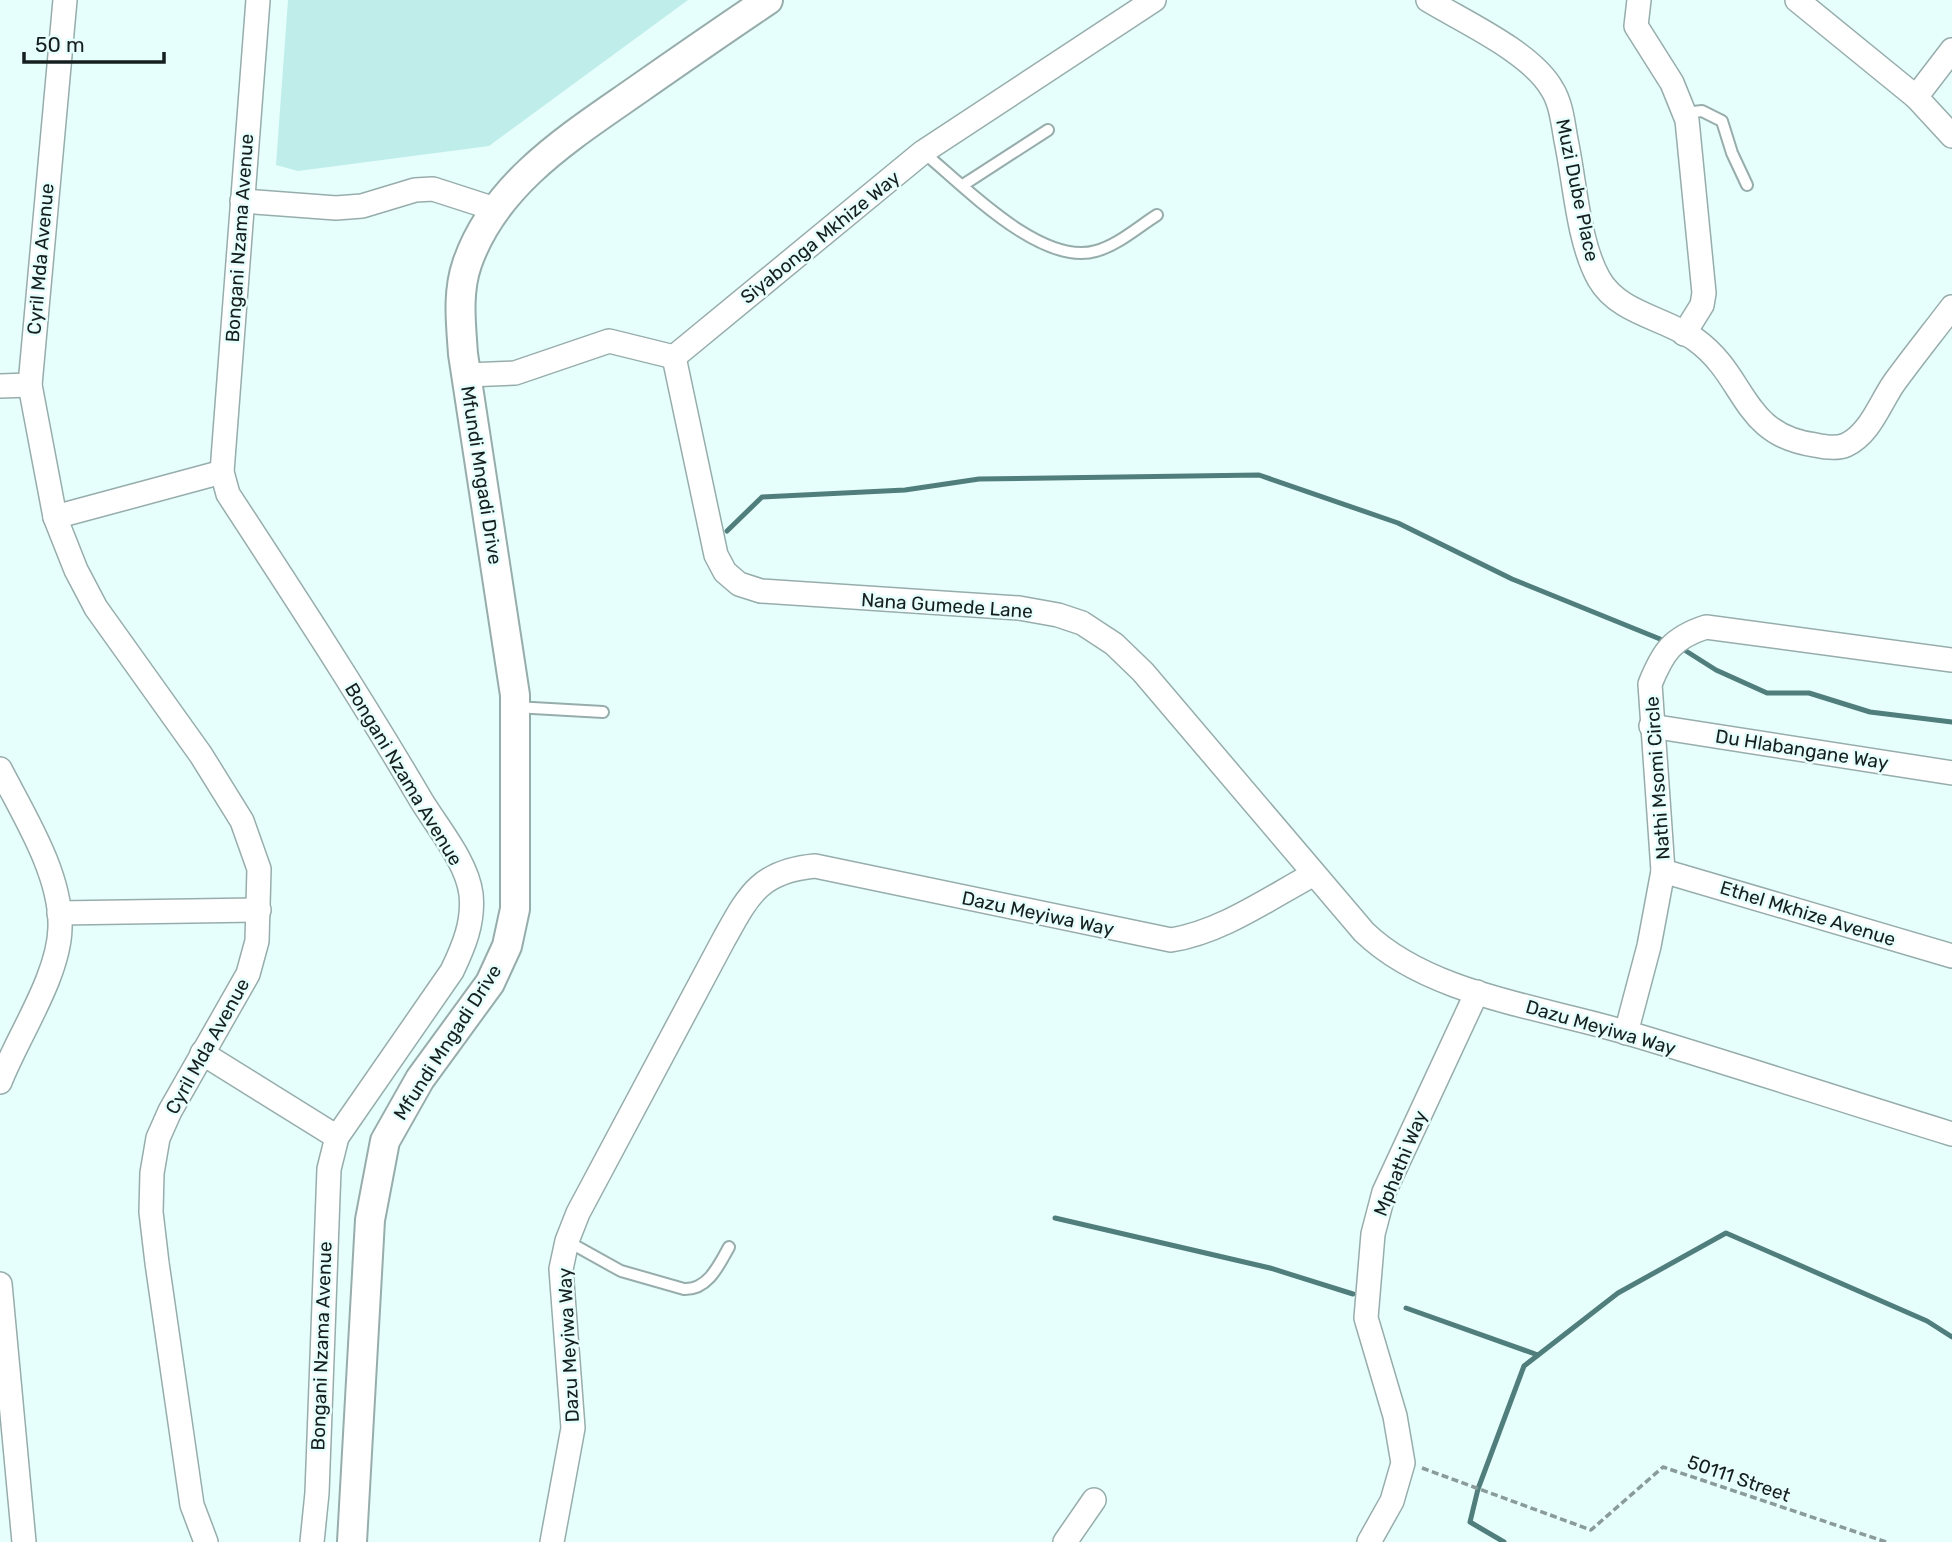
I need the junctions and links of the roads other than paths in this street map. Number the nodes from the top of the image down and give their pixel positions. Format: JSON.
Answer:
{"nodes":[{"id":1,"x":65,"y":0,"type":"edge"},
{"id":2,"x":258,"y":0,"type":"edge"},
{"id":3,"x":768,"y":0,"type":"edge"},
{"id":4,"x":1154,"y":0,"type":"edge"},
{"id":5,"x":1428,"y":0,"type":"edge"},
{"id":6,"x":1639,"y":0,"type":"edge"},
{"id":7,"x":1797,"y":0,"type":"edge"},
{"id":8,"x":1952,"y":50,"type":"edge"},
{"id":9,"x":1916,"y":97,"type":"junction"},
{"id":10,"x":1685,"y":113,"type":"junction"},
{"id":11,"x":1048,"y":130,"type":"dead end"},
{"id":12,"x":1952,"y":136,"type":"edge"},
{"id":13,"x":923,"y":152,"type":"junction"},
{"id":14,"x":963,"y":185,"type":"junction"},
{"id":15,"x":1747,"y":185,"type":"dead end"},
{"id":16,"x":242,"y":201,"type":"junction"},
{"id":17,"x":495,"y":209,"type":"junction"},
{"id":18,"x":1157,"y":215,"type":"dead end"},
{"id":19,"x":1952,"y":307,"type":"edge"},
{"id":20,"x":1684,"y":334,"type":"junction"},
{"id":21,"x":674,"y":357,"type":"junction"},
{"id":22,"x":467,"y":375,"type":"junction"},
{"id":23,"x":30,"y":385,"type":"junction"},
{"id":24,"x":0,"y":386,"type":"edge"},
{"id":25,"x":222,"y":472,"type":"junction"},
{"id":26,"x":55,"y":517,"type":"junction"},
{"id":27,"x":1952,"y":660,"type":"edge"},
{"id":28,"x":515,"y":707,"type":"junction"},
{"id":29,"x":603,"y":712,"type":"dead end"},
{"id":30,"x":1651,"y":726,"type":"junction"},
{"id":31,"x":0,"y":769,"type":"edge"},
{"id":32,"x":1952,"y":773,"type":"edge"},
{"id":33,"x":1663,"y":871,"type":"junction"},
{"id":34,"x":1314,"y":874,"type":"junction"},
{"id":35,"x":259,"y":910,"type":"junction"},
{"id":36,"x":59,"y":913,"type":"junction"},
{"id":37,"x":1952,"y":956,"type":"edge"},
{"id":38,"x":1477,"y":992,"type":"junction"},
{"id":39,"x":1626,"y":1032,"type":"junction"},
{"id":40,"x":202,"y":1053,"type":"junction"},
{"id":41,"x":0,"y":1082,"type":"edge"},
{"id":42,"x":1952,"y":1134,"type":"edge"},
{"id":43,"x":337,"y":1137,"type":"junction"},
{"id":44,"x":567,"y":1241,"type":"junction"},
{"id":45,"x":729,"y":1247,"type":"dead end"},
{"id":46,"x":0,"y":1284,"type":"edge"},
{"id":47,"x":8,"y":1451,"type":"edge"},
{"id":48,"x":1094,"y":1500,"type":"dead end"},
{"id":49,"x":24,"y":1542,"type":"edge"},
{"id":50,"x":206,"y":1542,"type":"edge"},
{"id":51,"x":312,"y":1542,"type":"edge"},
{"id":52,"x":352,"y":1542,"type":"edge"},
{"id":53,"x":552,"y":1542,"type":"edge"},
{"id":54,"x":1065,"y":1542,"type":"edge"},
{"id":55,"x":1369,"y":1542,"type":"edge"}],
"edges":[{"from":1,"to":23,"type":"street","name":"Cyril Mda Avenue"},
{"from":2,"to":16,"type":"street","name":"Bongani Nzama Avenue"},
{"from":3,"to":17,"type":"street","name":"Mfundi Mngadi Drive"},
{"from":4,"to":13,"type":"street","name":"Siyabonga Mkhize Way"},
{"from":5,"to":20,"type":"street","name":"Muzi Dube Place"},
{"from":6,"to":10,"type":"street"},
{"from":7,"to":9,"type":"street"},
{"from":8,"to":9,"type":"street"},
{"from":9,"to":12,"type":"street"},
{"from":10,"to":15,"type":"lane"},
{"from":10,"to":20,"type":"street"},
{"from":11,"to":14,"type":"lane"},
{"from":13,"to":14,"type":"lane"},
{"from":13,"to":21,"type":"street","name":"Siyabonga Mkhize Way"},
{"from":14,"to":18,"type":"lane"},
{"from":16,"to":17,"type":"street"},
{"from":16,"to":25,"type":"street","name":"Bongani Nzama Avenue"},
{"from":17,"to":22,"type":"street","name":"Mfundi Mngadi Drive"},
{"from":19,"to":20,"type":"street","name":"Muzi Dube Place"},
{"from":21,"to":22,"type":"street","name":"Mfundi Mngadi Drive"},
{"from":21,"to":34,"type":"street","name":"Nana Gumede Lane"},
{"from":22,"to":28,"type":"street","name":"Mfundi Mngadi Drive"},
{"from":23,"to":24,"type":"street"},
{"from":23,"to":26,"type":"street","name":"Cyril Mda Avenue"},
{"from":25,"to":26,"type":"street"},
{"from":25,"to":43,"type":"street","name":"Bongani Nzama Avenue"},
{"from":26,"to":35,"type":"street","name":"Cyril Mda Avenue"},
{"from":27,"to":30,"type":"street","name":"Nathi Msomi Circle"},
{"from":28,"to":29,"type":"lane"},
{"from":28,"to":52,"type":"street","name":"Mfundi Mngadi Drive"},
{"from":30,"to":32,"type":"street","name":"Du Hlabangane Way"},
{"from":30,"to":33,"type":"street","name":"Nathi Msomi Circle"},
{"from":31,"to":36,"type":"street"},
{"from":33,"to":37,"type":"street","name":"Ethel Mkhize Avenue"},
{"from":33,"to":39,"type":"street","name":"Nathi Msomi Circle"},
{"from":34,"to":38,"type":"street","name":"Dazu Meyiwa Way"},
{"from":34,"to":44,"type":"street","name":"Dazu Meyiwa Way"},
{"from":35,"to":36,"type":"street"},
{"from":35,"to":40,"type":"street","name":"Cyril Mda Avenue"},
{"from":36,"to":41,"type":"street"},
{"from":38,"to":39,"type":"street","name":"Dazu Meyiwa Way"},
{"from":38,"to":55,"type":"street","name":"Mphathi Way"},
{"from":39,"to":42,"type":"street","name":"Dazu Meyiwa Way"},
{"from":40,"to":43,"type":"street"},
{"from":40,"to":50,"type":"street","name":"Cyril Mda Avenue"},
{"from":43,"to":51,"type":"street","name":"Bongani Nzama Avenue"},
{"from":44,"to":45,"type":"lane"},
{"from":44,"to":53,"type":"street","name":"Dazu Meyiwa Way"},
{"from":46,"to":47,"type":"street"},
{"from":47,"to":49,"type":"street"},
{"from":48,"to":54,"type":"street"}]}
